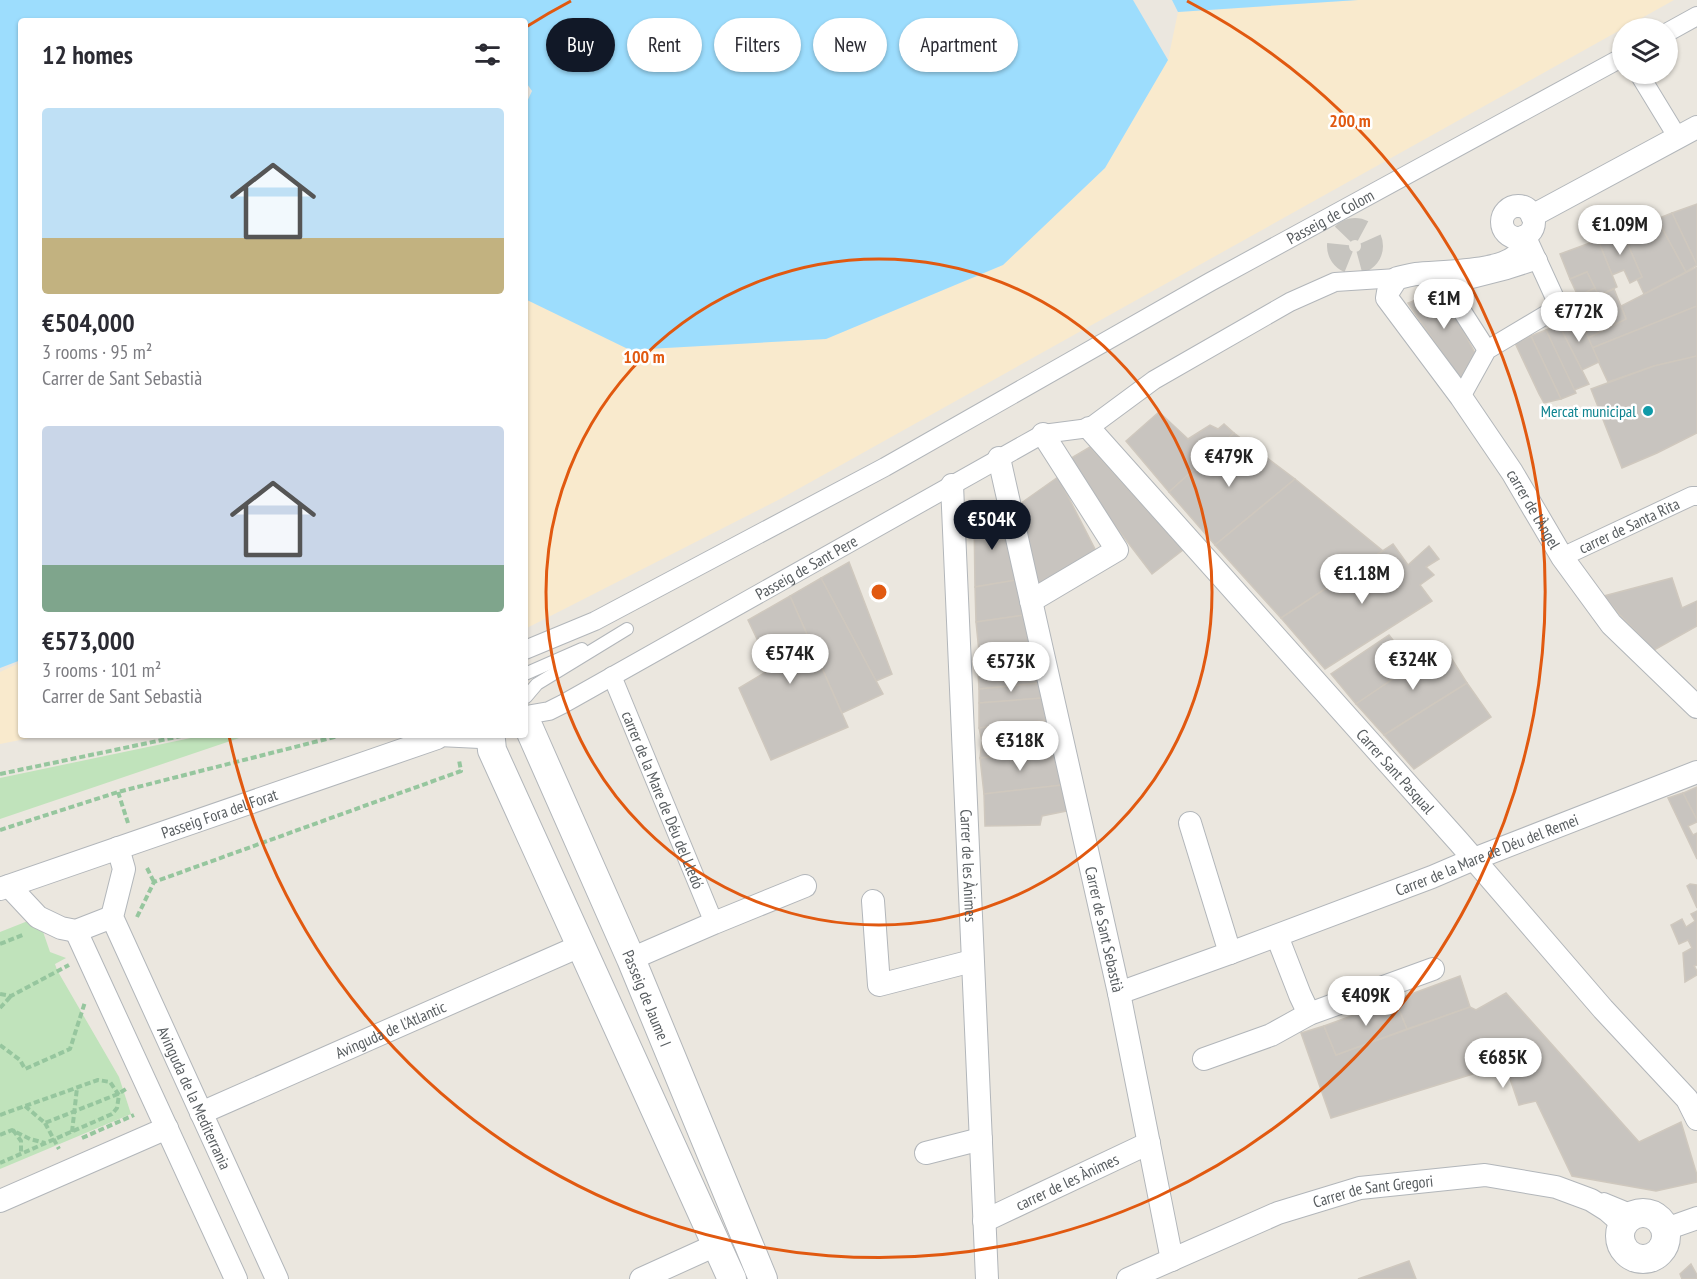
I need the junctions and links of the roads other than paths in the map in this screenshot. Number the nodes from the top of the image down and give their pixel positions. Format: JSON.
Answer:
{"nodes":[{"id":1,"x":1697,"y":16,"type":"edge"},
{"id":2,"x":1678,"y":26,"type":"edge"},
{"id":3,"x":1612,"y":63,"type":"edge"},
{"id":4,"x":1647,"y":84,"type":"edge"},
{"id":5,"x":1687,"y":132,"type":"edge"},
{"id":6,"x":1527,"y":229,"type":"junction"},
{"id":7,"x":1538,"y":260,"type":"junction"},
{"id":8,"x":1392,"y":288,"type":"junction"},
{"id":9,"x":1487,"y":350,"type":"junction"},
{"id":10,"x":1461,"y":397,"type":"junction"},
{"id":11,"x":1089,"y":428,"type":"junction"},
{"id":12,"x":1043,"y":434,"type":"junction"},
{"id":13,"x":999,"y":458,"type":"junction"},
{"id":14,"x":951,"y":485,"type":"junction"},
{"id":15,"x":1697,"y":496,"type":"edge"},
{"id":16,"x":1562,"y":557,"type":"junction"},
{"id":17,"x":1031,"y":601,"type":"junction"},
{"id":18,"x":528,"y":649,"type":"edge"},
{"id":19,"x":528,"y":673,"type":"edge"},
{"id":20,"x":612,"y":676,"type":"junction"},
{"id":21,"x":528,"y":698,"type":"edge"},
{"id":22,"x":1697,"y":707,"type":"edge"},
{"id":23,"x":528,"y":714,"type":"edge"},
{"id":24,"x":437,"y":738,"type":"edge"},
{"id":25,"x":501,"y":738,"type":"edge"},
{"id":26,"x":521,"y":738,"type":"edge"},
{"id":27,"x":1697,"y":772,"type":"edge"},
{"id":28,"x":1190,"y":823,"type":"dead end"},
{"id":29,"x":118,"y":848,"type":"junction"},
{"id":30,"x":1474,"y":858,"type":"junction"},
{"id":31,"x":805,"y":886,"type":"dead end"},
{"id":32,"x":4,"y":888,"type":"edge"},
{"id":33,"x":873,"y":901,"type":"dead end"},
{"id":34,"x":112,"y":917,"type":"junction"},
{"id":35,"x":714,"y":923,"type":"junction"},
{"id":36,"x":76,"y":931,"type":"junction"},
{"id":37,"x":1277,"y":936,"type":"junction"},
{"id":38,"x":580,"y":946,"type":"junction"},
{"id":39,"x":1230,"y":953,"type":"junction"},
{"id":40,"x":631,"y":959,"type":"junction"},
{"id":41,"x":972,"y":961,"type":"junction"},
{"id":42,"x":1433,"y":969,"type":"dead end"},
{"id":43,"x":1119,"y":993,"type":"junction"},
{"id":44,"x":1309,"y":1014,"type":"junction"},
{"id":45,"x":1204,"y":1059,"type":"dead end"},
{"id":46,"x":1694,"y":1102,"type":"edge"},
{"id":47,"x":201,"y":1113,"type":"junction"},
{"id":48,"x":167,"y":1128,"type":"junction"},
{"id":49,"x":981,"y":1139,"type":"junction"},
{"id":50,"x":1149,"y":1143,"type":"junction"},
{"id":51,"x":926,"y":1153,"type":"dead end"},
{"id":52,"x":0,"y":1201,"type":"edge"},
{"id":53,"x":1697,"y":1218,"type":"edge"},
{"id":54,"x":1631,"y":1219,"type":"junction"},
{"id":55,"x":984,"y":1221,"type":"junction"},
{"id":56,"x":1666,"y":1229,"type":"junction"},
{"id":57,"x":716,"y":1245,"type":"junction"},
{"id":58,"x":1172,"y":1260,"type":"junction"},
{"id":59,"x":1629,"y":1268,"type":"edge"},
{"id":60,"x":236,"y":1279,"type":"edge"},
{"id":61,"x":277,"y":1279,"type":"edge"},
{"id":62,"x":641,"y":1279,"type":"edge"},
{"id":63,"x":732,"y":1279,"type":"edge"},
{"id":64,"x":763,"y":1279,"type":"edge"},
{"id":65,"x":987,"y":1279,"type":"edge"},
{"id":66,"x":1128,"y":1279,"type":"edge"}],
"edges":[{"from":1,"to":2,"type":"street"},
{"from":3,"to":18,"type":"street","name":"Passeig de Colom"},
{"from":4,"to":5,"type":"street"},
{"from":5,"to":6,"type":"street"},
{"from":6,"to":7,"type":"street"},
{"from":6,"to":8,"type":"street"},
{"from":7,"to":9,"type":"street"},
{"from":7,"to":9,"type":"street"},
{"from":8,"to":10,"type":"street","name":"carrer de l'Àngel"},
{"from":8,"to":11,"type":"street"},
{"from":9,"to":10,"type":"street"},
{"from":10,"to":16,"type":"street","name":"carrer de l'Àngel"},
{"from":11,"to":12,"type":"street","name":"Passeig de Sant Pere"},
{"from":11,"to":30,"type":"street","name":"Carrer Sant Pasqual"},
{"from":12,"to":13,"type":"street","name":"Passeig de Sant Pere"},
{"from":12,"to":17,"type":"street"},
{"from":13,"to":14,"type":"street","name":"Passeig de Sant Pere"},
{"from":13,"to":17,"type":"street","name":"Carrer de Sant Sebastià"},
{"from":14,"to":20,"type":"street","name":"Passeig de Sant Pere"},
{"from":14,"to":41,"type":"street","name":"Carrer de les Ànimes"},
{"from":15,"to":16,"type":"street","name":"carrer de Santa Rita"},
{"from":16,"to":22,"type":"street","name":"carrer de l'Àngel"},
{"from":17,"to":43,"type":"street","name":"Carrer de Sant Sebastià"},
{"from":19,"to":21,"type":"lane"},
{"from":20,"to":23,"type":"street","name":"Passeig de Sant Pere"},
{"from":20,"to":35,"type":"street","name":"carrer de la Mare de Déu del Lledó"},
{"from":24,"to":29,"type":"street","name":"Passeig Fora del Forat"},
{"from":25,"to":38,"type":"street"},
{"from":26,"to":40,"type":"street","name":"Passeig de Jaume I"},
{"from":27,"to":30,"type":"street","name":"Carrer de la Mare de Déu del Remei"},
{"from":28,"to":39,"type":"street"},
{"from":29,"to":32,"type":"street","name":"Passeig Fora del Forat"},
{"from":29,"to":34,"type":"street"},
{"from":30,"to":37,"type":"street","name":"Carrer de la Mare de Déu del Remei"},
{"from":30,"to":46,"type":"street","name":"Carrer Sant Pasqual"},
{"from":31,"to":35,"type":"street"},
{"from":32,"to":36,"type":"street"},
{"from":33,"to":41,"type":"street"},
{"from":34,"to":36,"type":"street"},
{"from":34,"to":47,"type":"street","name":"Avinguda de la Mediterrania"},
{"from":35,"to":40,"type":"street"},
{"from":36,"to":48,"type":"street"},
{"from":37,"to":39,"type":"street","name":"Carrer de la Mare de Déu del Remei"},
{"from":37,"to":44,"type":"street"},
{"from":38,"to":47,"type":"street","name":"Avinguda de l'Atlantic"},
{"from":38,"to":57,"type":"street"},
{"from":39,"to":43,"type":"street","name":"Carrer de la Mare de Déu del Remei"},
{"from":40,"to":64,"type":"street","name":"Passeig de Jaume I"},
{"from":41,"to":49,"type":"street","name":"Carrer de les Ànimes"},
{"from":42,"to":44,"type":"street"},
{"from":43,"to":50,"type":"street","name":"Carrer de Sant Sebastià"},
{"from":44,"to":45,"type":"street"},
{"from":47,"to":61,"type":"street","name":"Avinguda de la Mediterrania"},
{"from":48,"to":52,"type":"street"},
{"from":48,"to":60,"type":"street"},
{"from":49,"to":51,"type":"street"},
{"from":49,"to":55,"type":"street","name":"Carrer de les Ànimes"},
{"from":50,"to":55,"type":"street","name":"carrer de les Ànimes"},
{"from":50,"to":58,"type":"street","name":"Carrer de Sant Sebastià"},
{"from":53,"to":56,"type":"street"},
{"from":54,"to":56,"type":"street"},
{"from":54,"to":58,"type":"street","name":"Carrer de Sant Gregori"},
{"from":54,"to":59,"type":"street"},
{"from":55,"to":65,"type":"street","name":"Carrer de les Ànimes"},
{"from":56,"to":59,"type":"street"},
{"from":57,"to":62,"type":"street"},
{"from":57,"to":63,"type":"street"},
{"from":58,"to":66,"type":"street","name":"Carrer de Sant Gregori"}]}
